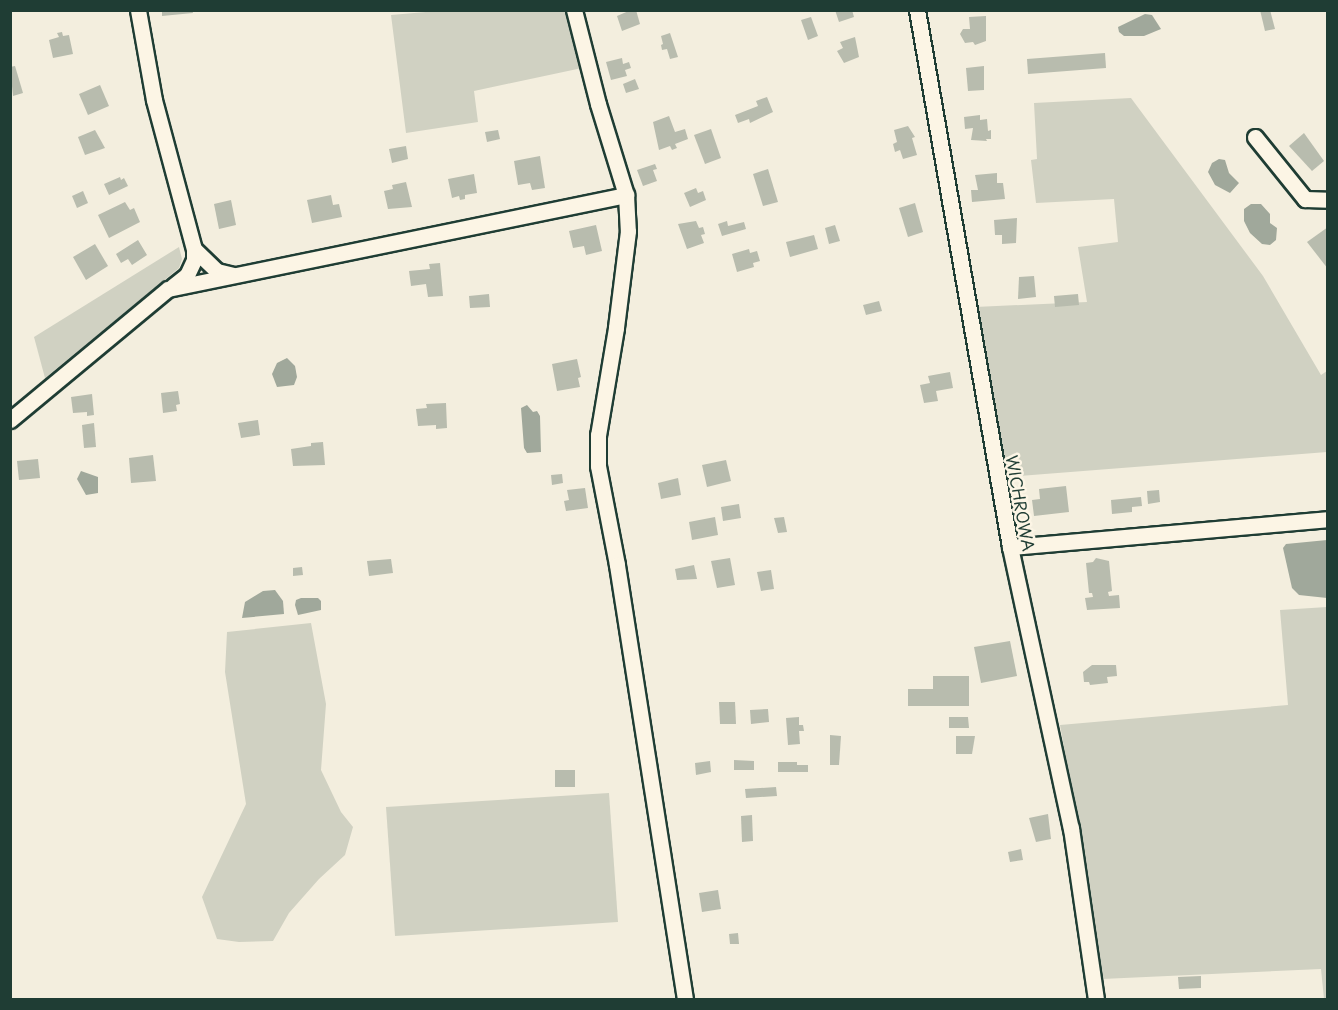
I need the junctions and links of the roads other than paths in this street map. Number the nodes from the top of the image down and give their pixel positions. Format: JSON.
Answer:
{"nodes":[{"id":1,"x":138,"y":10,"type":"edge"},
{"id":2,"x":574,"y":10,"type":"edge"},
{"id":3,"x":917,"y":10,"type":"edge"},
{"id":4,"x":1255,"y":137,"type":"dead end"},
{"id":5,"x":626,"y":195,"type":"junction"},
{"id":6,"x":1328,"y":200,"type":"edge"},
{"id":7,"x":194,"y":249,"type":"junction"},
{"id":8,"x":234,"y":275,"type":"junction"},
{"id":9,"x":168,"y":289,"type":"junction"},
{"id":10,"x":10,"y":420,"type":"edge"},
{"id":11,"x":1328,"y":519,"type":"edge"},
{"id":12,"x":1010,"y":547,"type":"junction"},
{"id":13,"x":685,"y":999,"type":"edge"},
{"id":14,"x":1096,"y":999,"type":"edge"}],
"edges":[{"from":1,"to":7,"type":"street"},
{"from":2,"to":5,"type":"street"},
{"from":3,"to":12,"type":"street","name":"WICHROWA"},
{"from":4,"to":6,"type":"street"},
{"from":5,"to":8,"type":"street"},
{"from":5,"to":13,"type":"street"},
{"from":7,"to":8,"type":"street"},
{"from":7,"to":9,"type":"street"},
{"from":8,"to":9,"type":"street"},
{"from":9,"to":10,"type":"street"},
{"from":11,"to":12,"type":"street"},
{"from":12,"to":14,"type":"street","name":"WICHROWA"}]}
